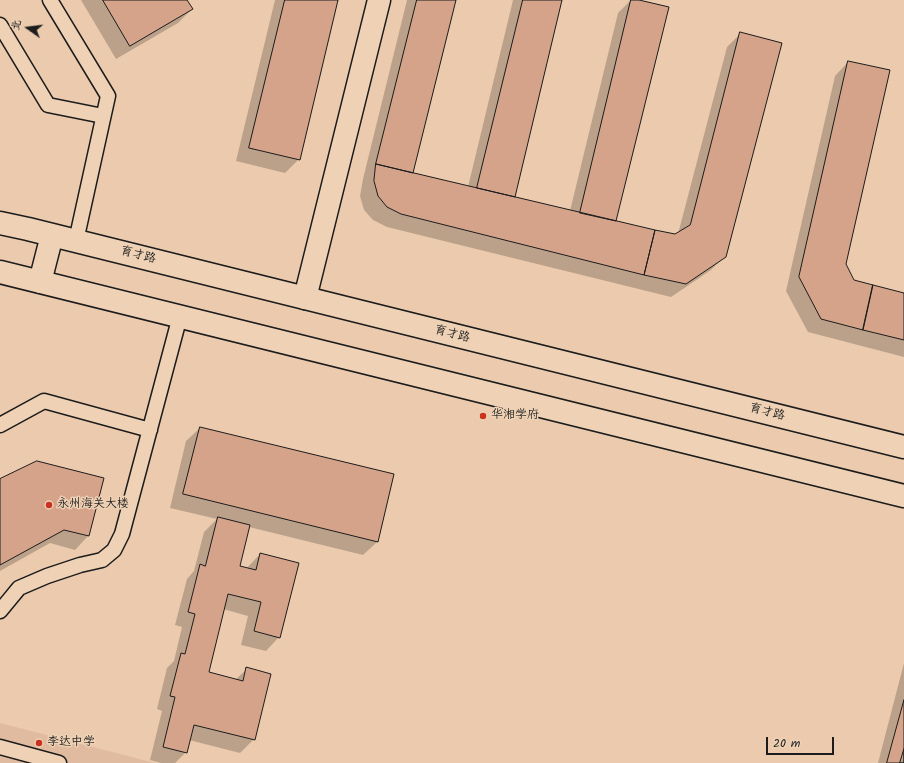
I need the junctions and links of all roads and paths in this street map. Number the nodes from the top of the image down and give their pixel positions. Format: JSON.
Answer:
{"nodes":[{"id":1,"x":50,"y":0,"type":"edge"},
{"id":2,"x":379,"y":0,"type":"edge"},
{"id":3,"x":0,"y":25,"type":"edge"},
{"id":4,"x":104,"y":116,"type":"junction"},
{"id":5,"x":0,"y":208,"type":"edge"},
{"id":6,"x":0,"y":223,"type":"edge"},
{"id":7,"x":28,"y":229,"type":"junction"},
{"id":8,"x":52,"y":235,"type":"junction"},
{"id":9,"x":76,"y":241,"type":"junction"},
{"id":10,"x":6,"y":275,"type":"edge"},
{"id":11,"x":40,"y":282,"type":"junction"},
{"id":12,"x":305,"y":298,"type":"junction"},
{"id":13,"x":180,"y":316,"type":"junction"},
{"id":14,"x":0,"y":425,"type":"edge"},
{"id":15,"x":150,"y":430,"type":"junction"},
{"id":16,"x":904,"y":447,"type":"edge"},
{"id":17,"x":904,"y":496,"type":"edge"},
{"id":18,"x":0,"y":611,"type":"edge"},
{"id":19,"x":0,"y":747,"type":"edge"},
{"id":20,"x":59,"y":763,"type":"edge"}],
"edges":[{"from":1,"to":4,"type":"lane"},
{"from":2,"to":12,"type":"main road"},
{"from":3,"to":4,"type":"lane"},
{"from":4,"to":9,"type":"lane"},
{"from":5,"to":7,"type":"main road"},
{"from":6,"to":7,"type":"main road","name":"育才路"},
{"from":7,"to":8,"type":"main road","name":"育才路"},
{"from":8,"to":9,"type":"main road","name":"育才路"},
{"from":8,"to":11,"type":"main road"},
{"from":9,"to":12,"type":"main road","name":"育才路"},
{"from":10,"to":11,"type":"main road"},
{"from":11,"to":13,"type":"main road"},
{"from":12,"to":16,"type":"main road","name":"育才路"},
{"from":13,"to":15,"type":"lane"},
{"from":13,"to":17,"type":"main road"},
{"from":14,"to":15,"type":"lane"},
{"from":15,"to":18,"type":"lane"},
{"from":19,"to":20,"type":"lane"}]}
